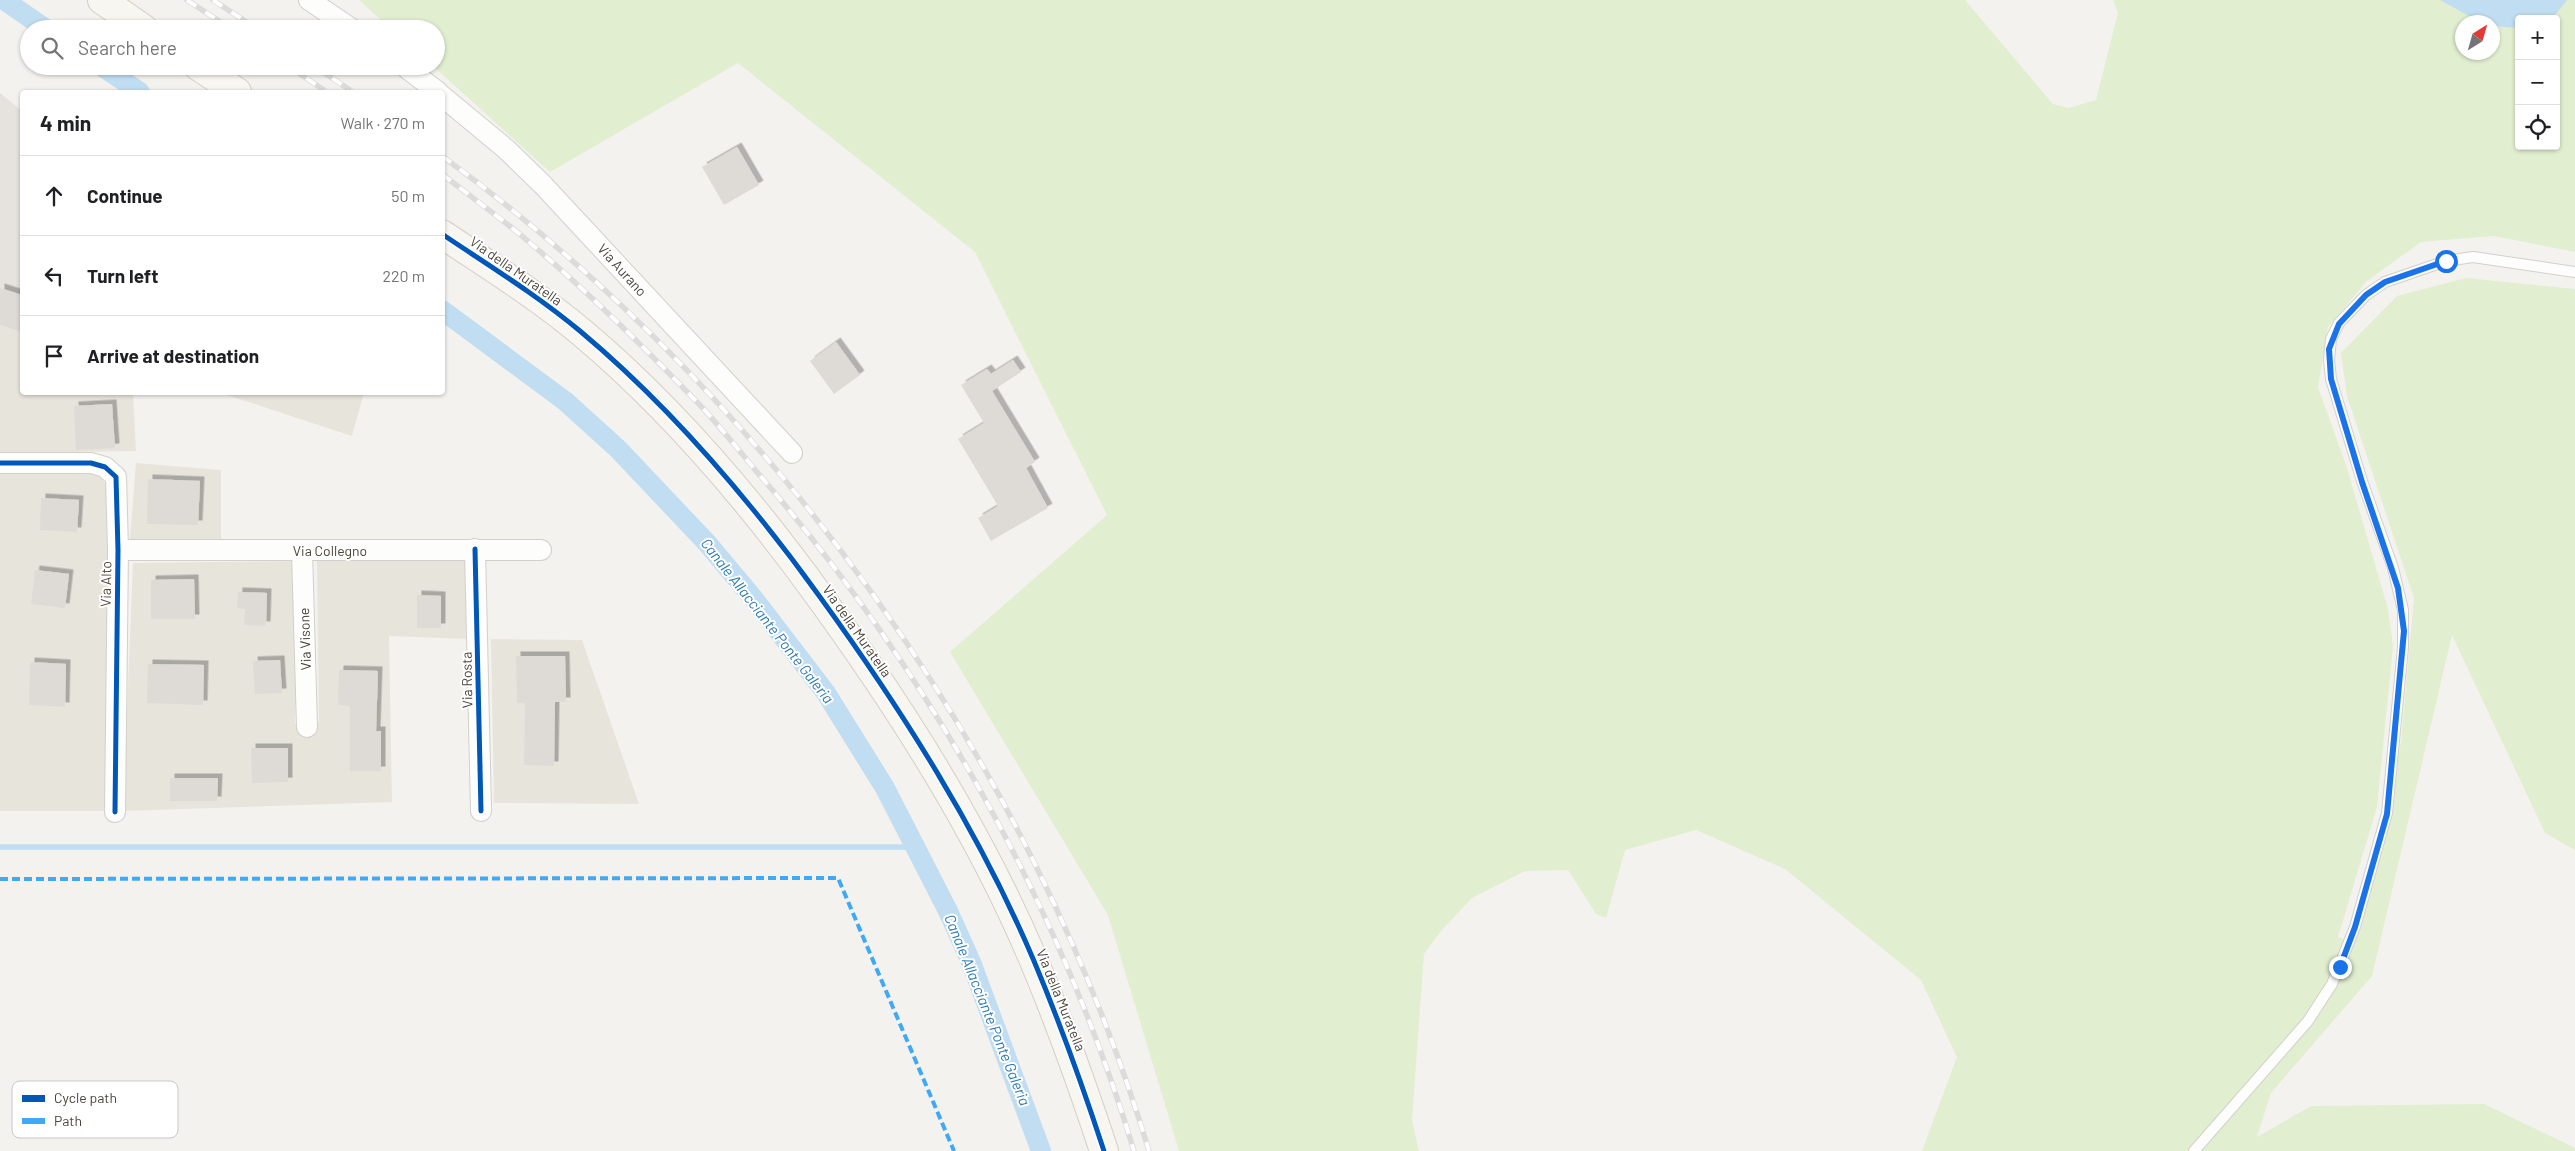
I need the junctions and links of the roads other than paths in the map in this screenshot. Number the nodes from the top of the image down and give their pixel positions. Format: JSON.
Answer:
{"nodes":[{"id":1,"x":102,"y":0,"type":"edge"},
{"id":2,"x":309,"y":0,"type":"edge"},
{"id":3,"x":131,"y":20,"type":"edge"},
{"id":4,"x":339,"y":20,"type":"edge"},
{"id":5,"x":212,"y":75,"type":"edge"},
{"id":6,"x":416,"y":75,"type":"edge"},
{"id":7,"x":234,"y":90,"type":"edge"},
{"id":8,"x":435,"y":90,"type":"edge"},
{"id":9,"x":445,"y":99,"type":"edge"},
{"id":10,"x":445,"y":236,"type":"edge"},
{"id":11,"x":2575,"y":272,"type":"edge"},
{"id":12,"x":792,"y":453,"type":"dead end"},
{"id":13,"x":0,"y":463,"type":"edge"},
{"id":14,"x":118,"y":550,"type":"junction"},
{"id":15,"x":475,"y":550,"type":"junction"},
{"id":16,"x":542,"y":550,"type":"dead end"},
{"id":17,"x":302,"y":551,"type":"junction"},
{"id":18,"x":307,"y":727,"type":"dead end"},
{"id":19,"x":481,"y":811,"type":"dead end"},
{"id":20,"x":115,"y":812,"type":"dead end"},
{"id":21,"x":1104,"y":1151,"type":"edge"},
{"id":22,"x":2194,"y":1151,"type":"edge"}],
"edges":[{"from":1,"to":3,"type":"street"},
{"from":2,"to":4,"type":"street"},
{"from":5,"to":7,"type":"street"},
{"from":6,"to":8,"type":"street"},
{"from":9,"to":12,"type":"street","name":"Via Aurano"},
{"from":10,"to":21,"type":"street","name":"Via della Muratella"},
{"from":11,"to":22,"type":"lane"},
{"from":13,"to":14,"type":"street","name":"Via Alto"},
{"from":14,"to":17,"type":"street","name":"Via Collegno"},
{"from":14,"to":20,"type":"street","name":"Via Alto"},
{"from":15,"to":16,"type":"street","name":"Via Collegno"},
{"from":15,"to":17,"type":"street","name":"Via Collegno"},
{"from":15,"to":19,"type":"street","name":"Via Rosta"},
{"from":17,"to":18,"type":"street","name":"Via Visone"}]}
